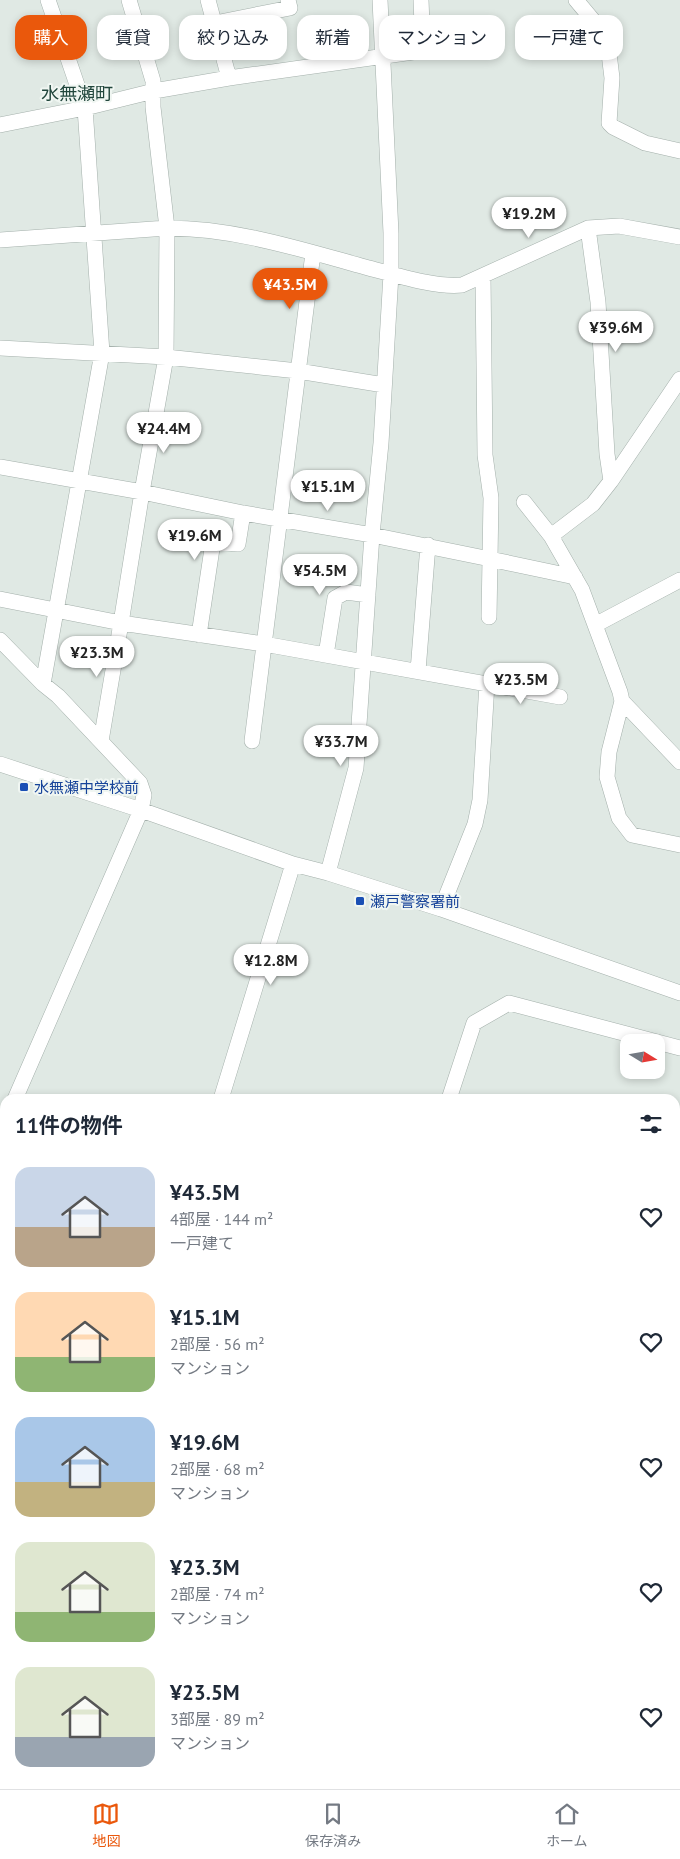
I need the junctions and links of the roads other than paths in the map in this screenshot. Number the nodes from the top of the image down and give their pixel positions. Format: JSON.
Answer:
{"nodes":[{"id":1,"x":48,"y":0,"type":"edge"},
{"id":2,"x":129,"y":0,"type":"edge"},
{"id":3,"x":208,"y":0,"type":"edge"},
{"id":4,"x":288,"y":0,"type":"edge"},
{"id":5,"x":380,"y":0,"type":"edge"},
{"id":6,"x":421,"y":0,"type":"edge"},
{"id":7,"x":576,"y":0,"type":"edge"},
{"id":8,"x":213,"y":15,"type":"edge"},
{"id":9,"x":255,"y":15,"type":"edge"},
{"id":10,"x":381,"y":15,"type":"edge"},
{"id":11,"x":422,"y":15,"type":"edge"},
{"id":12,"x":379,"y":57,"type":"edge"},
{"id":13,"x":224,"y":60,"type":"edge"},
{"id":14,"x":382,"y":60,"type":"edge"},
{"id":15,"x":229,"y":78,"type":"junction"},
{"id":16,"x":154,"y":91,"type":"junction"},
{"id":17,"x":84,"y":108,"type":"junction"},
{"id":18,"x":0,"y":125,"type":"edge"},
{"id":19,"x":680,"y":151,"type":"edge"},
{"id":20,"x":167,"y":228,"type":"junction"},
{"id":21,"x":588,"y":228,"type":"junction"},
{"id":22,"x":94,"y":235,"type":"junction"},
{"id":23,"x":680,"y":237,"type":"edge"},
{"id":24,"x":0,"y":240,"type":"edge"},
{"id":25,"x":313,"y":253,"type":"junction"},
{"id":26,"x":391,"y":274,"type":"junction"},
{"id":27,"x":483,"y":276,"type":"junction"},
{"id":28,"x":0,"y":348,"type":"edge"},
{"id":29,"x":102,"y":353,"type":"junction"},
{"id":30,"x":166,"y":357,"type":"junction"},
{"id":31,"x":298,"y":371,"type":"junction"},
{"id":32,"x":680,"y":379,"type":"edge"},
{"id":33,"x":384,"y":385,"type":"junction"},
{"id":34,"x":0,"y":467,"type":"edge"},
{"id":35,"x":79,"y":481,"type":"junction"},
{"id":36,"x":611,"y":481,"type":"junction"},
{"id":37,"x":142,"y":492,"type":"junction"},
{"id":38,"x":524,"y":502,"type":"dead end"},
{"id":39,"x":243,"y":513,"type":"junction"},
{"id":40,"x":279,"y":519,"type":"junction"},
{"id":41,"x":372,"y":535,"type":"junction"},
{"id":42,"x":551,"y":536,"type":"junction"},
{"id":43,"x":428,"y":546,"type":"junction"},
{"id":44,"x":490,"y":559,"type":"junction"},
{"id":45,"x":575,"y":577,"type":"junction"},
{"id":46,"x":680,"y":580,"type":"edge"},
{"id":47,"x":368,"y":595,"type":"junction"},
{"id":48,"x":0,"y":599,"type":"edge"},
{"id":49,"x":55,"y":609,"type":"junction"},
{"id":50,"x":489,"y":617,"type":"dead end"},
{"id":51,"x":121,"y":623,"type":"junction"},
{"id":52,"x":595,"y":625,"type":"junction"},
{"id":53,"x":199,"y":634,"type":"junction"},
{"id":54,"x":0,"y":640,"type":"edge"},
{"id":55,"x":264,"y":644,"type":"junction"},
{"id":56,"x":326,"y":655,"type":"junction"},
{"id":57,"x":364,"y":662,"type":"junction"},
{"id":58,"x":418,"y":671,"type":"junction"},
{"id":59,"x":487,"y":683,"type":"junction"},
{"id":60,"x":43,"y":684,"type":"junction"},
{"id":61,"x":560,"y":697,"type":"dead end"},
{"id":62,"x":622,"y":701,"type":"junction"},
{"id":63,"x":100,"y":741,"type":"junction"},
{"id":64,"x":252,"y":742,"type":"dead end"},
{"id":65,"x":680,"y":762,"type":"edge"},
{"id":66,"x":0,"y":764,"type":"edge"},
{"id":67,"x":141,"y":810,"type":"junction"},
{"id":68,"x":680,"y":845,"type":"edge"},
{"id":69,"x":293,"y":864,"type":"junction"},
{"id":70,"x":328,"y":873,"type":"junction"},
{"id":71,"x":441,"y":909,"type":"junction"},
{"id":72,"x":680,"y":992,"type":"edge"},
{"id":73,"x":680,"y":1048,"type":"edge"},
{"id":74,"x":17,"y":1094,"type":"edge"},
{"id":75,"x":223,"y":1094,"type":"edge"},
{"id":76,"x":451,"y":1094,"type":"edge"}],
"edges":[{"from":1,"to":17,"type":"street"},
{"from":2,"to":16,"type":"street"},
{"from":3,"to":8,"type":"street"},
{"from":4,"to":9,"type":"street"},
{"from":5,"to":10,"type":"street"},
{"from":6,"to":11,"type":"street"},
{"from":7,"to":19,"type":"street"},
{"from":12,"to":15,"type":"street"},
{"from":13,"to":15,"type":"street"},
{"from":14,"to":26,"type":"street"},
{"from":15,"to":16,"type":"street"},
{"from":16,"to":17,"type":"street"},
{"from":16,"to":20,"type":"street"},
{"from":17,"to":18,"type":"street"},
{"from":17,"to":22,"type":"street"},
{"from":20,"to":22,"type":"street"},
{"from":20,"to":25,"type":"street"},
{"from":20,"to":30,"type":"street"},
{"from":21,"to":23,"type":"street"},
{"from":21,"to":27,"type":"street"},
{"from":21,"to":36,"type":"street"},
{"from":22,"to":24,"type":"street"},
{"from":22,"to":29,"type":"street"},
{"from":25,"to":26,"type":"street"},
{"from":25,"to":31,"type":"street"},
{"from":26,"to":27,"type":"street"},
{"from":26,"to":33,"type":"street"},
{"from":27,"to":44,"type":"street"},
{"from":28,"to":29,"type":"street"},
{"from":29,"to":30,"type":"street"},
{"from":29,"to":35,"type":"street"},
{"from":30,"to":31,"type":"street"},
{"from":30,"to":37,"type":"street"},
{"from":31,"to":33,"type":"street"},
{"from":31,"to":40,"type":"street"},
{"from":32,"to":36,"type":"street"},
{"from":33,"to":41,"type":"street"},
{"from":34,"to":35,"type":"street"},
{"from":35,"to":37,"type":"street"},
{"from":35,"to":49,"type":"street"},
{"from":36,"to":42,"type":"street"},
{"from":37,"to":39,"type":"street"},
{"from":37,"to":51,"type":"street"},
{"from":38,"to":42,"type":"street"},
{"from":39,"to":40,"type":"street"},
{"from":39,"to":53,"type":"street"},
{"from":40,"to":41,"type":"street"},
{"from":40,"to":55,"type":"street"},
{"from":41,"to":43,"type":"street"},
{"from":41,"to":47,"type":"street"},
{"from":42,"to":45,"type":"street"},
{"from":43,"to":44,"type":"street"},
{"from":43,"to":58,"type":"street"},
{"from":44,"to":45,"type":"street"},
{"from":44,"to":50,"type":"street"},
{"from":45,"to":52,"type":"street"},
{"from":46,"to":52,"type":"street"},
{"from":47,"to":56,"type":"street"},
{"from":47,"to":57,"type":"street"},
{"from":48,"to":49,"type":"street"},
{"from":49,"to":51,"type":"street"},
{"from":49,"to":60,"type":"street"},
{"from":51,"to":53,"type":"street"},
{"from":51,"to":63,"type":"street"},
{"from":52,"to":62,"type":"street"},
{"from":53,"to":55,"type":"street"},
{"from":54,"to":60,"type":"street"},
{"from":55,"to":56,"type":"street"},
{"from":55,"to":64,"type":"street"},
{"from":56,"to":57,"type":"street"},
{"from":57,"to":58,"type":"street"},
{"from":57,"to":70,"type":"street"},
{"from":58,"to":59,"type":"street"},
{"from":59,"to":61,"type":"street"},
{"from":59,"to":71,"type":"street"},
{"from":60,"to":63,"type":"street"},
{"from":62,"to":65,"type":"street"},
{"from":62,"to":68,"type":"street"},
{"from":63,"to":67,"type":"street"},
{"from":66,"to":67,"type":"street"},
{"from":67,"to":69,"type":"street"},
{"from":67,"to":74,"type":"street"},
{"from":69,"to":70,"type":"street"},
{"from":69,"to":75,"type":"street"},
{"from":70,"to":71,"type":"street"},
{"from":71,"to":72,"type":"street"},
{"from":73,"to":76,"type":"street"}]}
